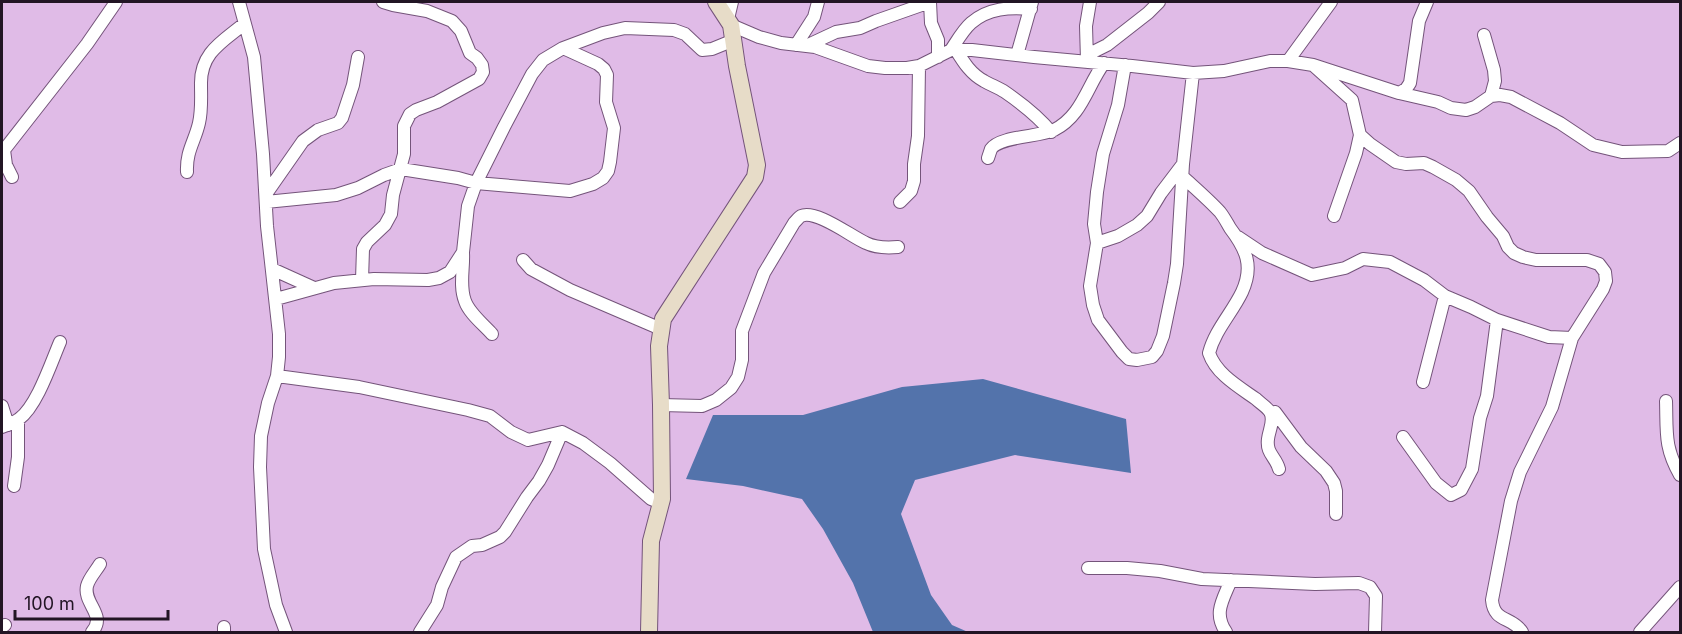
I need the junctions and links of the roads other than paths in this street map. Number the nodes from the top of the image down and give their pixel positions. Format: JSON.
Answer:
{"nodes":[{"id":1,"x":116,"y":2,"type":"edge"},
{"id":2,"x":239,"y":2,"type":"edge"},
{"id":3,"x":383,"y":2,"type":"edge"},
{"id":4,"x":716,"y":2,"type":"edge"},
{"id":5,"x":732,"y":2,"type":"edge"},
{"id":6,"x":818,"y":2,"type":"edge"},
{"id":7,"x":930,"y":2,"type":"edge"},
{"id":8,"x":1090,"y":2,"type":"edge"},
{"id":9,"x":1159,"y":2,"type":"edge"},
{"id":10,"x":1427,"y":2,"type":"edge"},
{"id":11,"x":1325,"y":4,"type":"edge"},
{"id":12,"x":1032,"y":5,"type":"edge"},
{"id":13,"x":244,"y":24,"type":"junction"},
{"id":14,"x":731,"y":28,"type":"junction"},
{"id":15,"x":1484,"y":35,"type":"dead end"},
{"id":16,"x":801,"y":45,"type":"junction"},
{"id":17,"x":563,"y":48,"type":"junction"},
{"id":18,"x":954,"y":50,"type":"junction"},
{"id":19,"x":1017,"y":55,"type":"junction"},
{"id":20,"x":358,"y":57,"type":"dead end"},
{"id":21,"x":938,"y":57,"type":"junction"},
{"id":22,"x":1087,"y":58,"type":"junction"},
{"id":23,"x":1288,"y":61,"type":"junction"},
{"id":24,"x":1104,"y":63,"type":"junction"},
{"id":25,"x":1125,"y":65,"type":"junction"},
{"id":26,"x":1313,"y":65,"type":"junction"},
{"id":27,"x":919,"y":66,"type":"junction"},
{"id":28,"x":1193,"y":73,"type":"junction"},
{"id":29,"x":1399,"y":93,"type":"junction"},
{"id":30,"x":1491,"y":96,"type":"junction"},
{"id":31,"x":1051,"y":132,"type":"junction"},
{"id":32,"x":1360,"y":135,"type":"junction"},
{"id":33,"x":1680,"y":143,"type":"edge"},
{"id":34,"x":988,"y":158,"type":"dead end"},
{"id":35,"x":401,"y":169,"type":"junction"},
{"id":36,"x":1183,"y":170,"type":"junction"},
{"id":37,"x":187,"y":172,"type":"dead end"},
{"id":38,"x":12,"y":177,"type":"dead end"},
{"id":39,"x":476,"y":183,"type":"junction"},
{"id":40,"x":266,"y":198,"type":"junction"},
{"id":41,"x":900,"y":202,"type":"dead end"},
{"id":42,"x":1334,"y":216,"type":"dead end"},
{"id":43,"x":1238,"y":237,"type":"junction"},
{"id":44,"x":1097,"y":243,"type":"junction"},
{"id":45,"x":898,"y":247,"type":"dead end"},
{"id":46,"x":463,"y":252,"type":"junction"},
{"id":47,"x":523,"y":260,"type":"dead end"},
{"id":48,"x":272,"y":269,"type":"junction"},
{"id":49,"x":362,"y":280,"type":"junction"},
{"id":50,"x":314,"y":288,"type":"junction"},
{"id":51,"x":1445,"y":296,"type":"junction"},
{"id":52,"x":276,"y":299,"type":"junction"},
{"id":53,"x":1497,"y":320,"type":"junction"},
{"id":54,"x":661,"y":329,"type":"junction"},
{"id":55,"x":492,"y":334,"type":"dead end"},
{"id":56,"x":1572,"y":338,"type":"junction"},
{"id":57,"x":60,"y":342,"type":"dead end"},
{"id":58,"x":277,"y":376,"type":"junction"},
{"id":59,"x":1423,"y":382,"type":"dead end"},
{"id":60,"x":1666,"y":401,"type":"dead end"},
{"id":61,"x":661,"y":405,"type":"junction"},
{"id":62,"x":2,"y":406,"type":"edge"},
{"id":63,"x":1275,"y":412,"type":"dead end"},
{"id":64,"x":9,"y":424,"type":"edge"},
{"id":65,"x":562,"y":432,"type":"junction"},
{"id":66,"x":1403,"y":437,"type":"dead end"},
{"id":67,"x":1279,"y":469,"type":"dead end"},
{"id":68,"x":1680,"y":475,"type":"edge"},
{"id":69,"x":14,"y":486,"type":"dead end"},
{"id":70,"x":661,"y":503,"type":"junction"},
{"id":71,"x":1336,"y":514,"type":"dead end"},
{"id":72,"x":100,"y":564,"type":"dead end"},
{"id":73,"x":1088,"y":568,"type":"dead end"},
{"id":74,"x":1230,"y":580,"type":"junction"},
{"id":75,"x":1680,"y":587,"type":"edge"},
{"id":76,"x":1647,"y":631,"type":"edge"},
{"id":77,"x":92,"y":633,"type":"edge"},
{"id":78,"x":286,"y":633,"type":"edge"},
{"id":79,"x":420,"y":633,"type":"edge"},
{"id":80,"x":649,"y":633,"type":"edge"},
{"id":81,"x":1226,"y":633,"type":"edge"},
{"id":82,"x":1375,"y":633,"type":"edge"},
{"id":83,"x":1522,"y":633,"type":"edge"}],
"edges":[{"from":1,"to":38,"type":"street"},
{"from":2,"to":13,"type":"street"},
{"from":3,"to":35,"type":"street"},
{"from":4,"to":14,"type":"street"},
{"from":5,"to":14,"type":"street"},
{"from":6,"to":16,"type":"street"},
{"from":7,"to":16,"type":"street"},
{"from":7,"to":21,"type":"street"},
{"from":8,"to":22,"type":"street"},
{"from":9,"to":22,"type":"street"},
{"from":10,"to":29,"type":"street"},
{"from":11,"to":23,"type":"street"},
{"from":12,"to":18,"type":"street"},
{"from":12,"to":19,"type":"street"},
{"from":13,"to":37,"type":"street"},
{"from":13,"to":40,"type":"street"},
{"from":14,"to":16,"type":"street"},
{"from":14,"to":17,"type":"street"},
{"from":14,"to":54,"type":"street"},
{"from":15,"to":30,"type":"street"},
{"from":16,"to":27,"type":"street"},
{"from":17,"to":39,"type":"street"},
{"from":17,"to":39,"type":"street"},
{"from":18,"to":19,"type":"street"},
{"from":18,"to":21,"type":"street"},
{"from":18,"to":31,"type":"street"},
{"from":19,"to":22,"type":"street"},
{"from":20,"to":40,"type":"street"},
{"from":21,"to":27,"type":"street"},
{"from":22,"to":24,"type":"street"},
{"from":23,"to":26,"type":"street"},
{"from":23,"to":28,"type":"street"},
{"from":24,"to":25,"type":"street"},
{"from":24,"to":31,"type":"street"},
{"from":25,"to":28,"type":"street"},
{"from":25,"to":44,"type":"street"},
{"from":26,"to":29,"type":"street"},
{"from":26,"to":32,"type":"street"},
{"from":27,"to":41,"type":"street"},
{"from":28,"to":36,"type":"street"},
{"from":29,"to":30,"type":"street"},
{"from":30,"to":33,"type":"street"},
{"from":31,"to":34,"type":"street"},
{"from":32,"to":42,"type":"street"},
{"from":32,"to":56,"type":"street"},
{"from":35,"to":39,"type":"street"},
{"from":35,"to":40,"type":"street"},
{"from":35,"to":49,"type":"street"},
{"from":36,"to":43,"type":"street"},
{"from":36,"to":44,"type":"street"},
{"from":36,"to":44,"type":"street"},
{"from":39,"to":46,"type":"street"},
{"from":40,"to":48,"type":"street"},
{"from":43,"to":51,"type":"street"},
{"from":43,"to":67,"type":"street"},
{"from":45,"to":61,"type":"street"},
{"from":46,"to":49,"type":"street"},
{"from":46,"to":55,"type":"street"},
{"from":47,"to":54,"type":"street"},
{"from":48,"to":50,"type":"street"},
{"from":48,"to":52,"type":"street"},
{"from":49,"to":50,"type":"street"},
{"from":50,"to":52,"type":"street"},
{"from":51,"to":53,"type":"street"},
{"from":51,"to":59,"type":"street"},
{"from":52,"to":58,"type":"street"},
{"from":53,"to":56,"type":"street"},
{"from":53,"to":66,"type":"street"},
{"from":54,"to":61,"type":"street"},
{"from":56,"to":83,"type":"street"},
{"from":57,"to":64,"type":"street"},
{"from":58,"to":65,"type":"street"},
{"from":58,"to":78,"type":"street"},
{"from":60,"to":68,"type":"street"},
{"from":61,"to":70,"type":"street"},
{"from":62,"to":64,"type":"street"},
{"from":63,"to":71,"type":"street"},
{"from":64,"to":69,"type":"street"},
{"from":65,"to":70,"type":"street"},
{"from":65,"to":79,"type":"street"},
{"from":70,"to":80,"type":"street"},
{"from":72,"to":77,"type":"street"},
{"from":73,"to":74,"type":"street"},
{"from":74,"to":81,"type":"street"},
{"from":74,"to":82,"type":"street"},
{"from":75,"to":76,"type":"street"}]}
